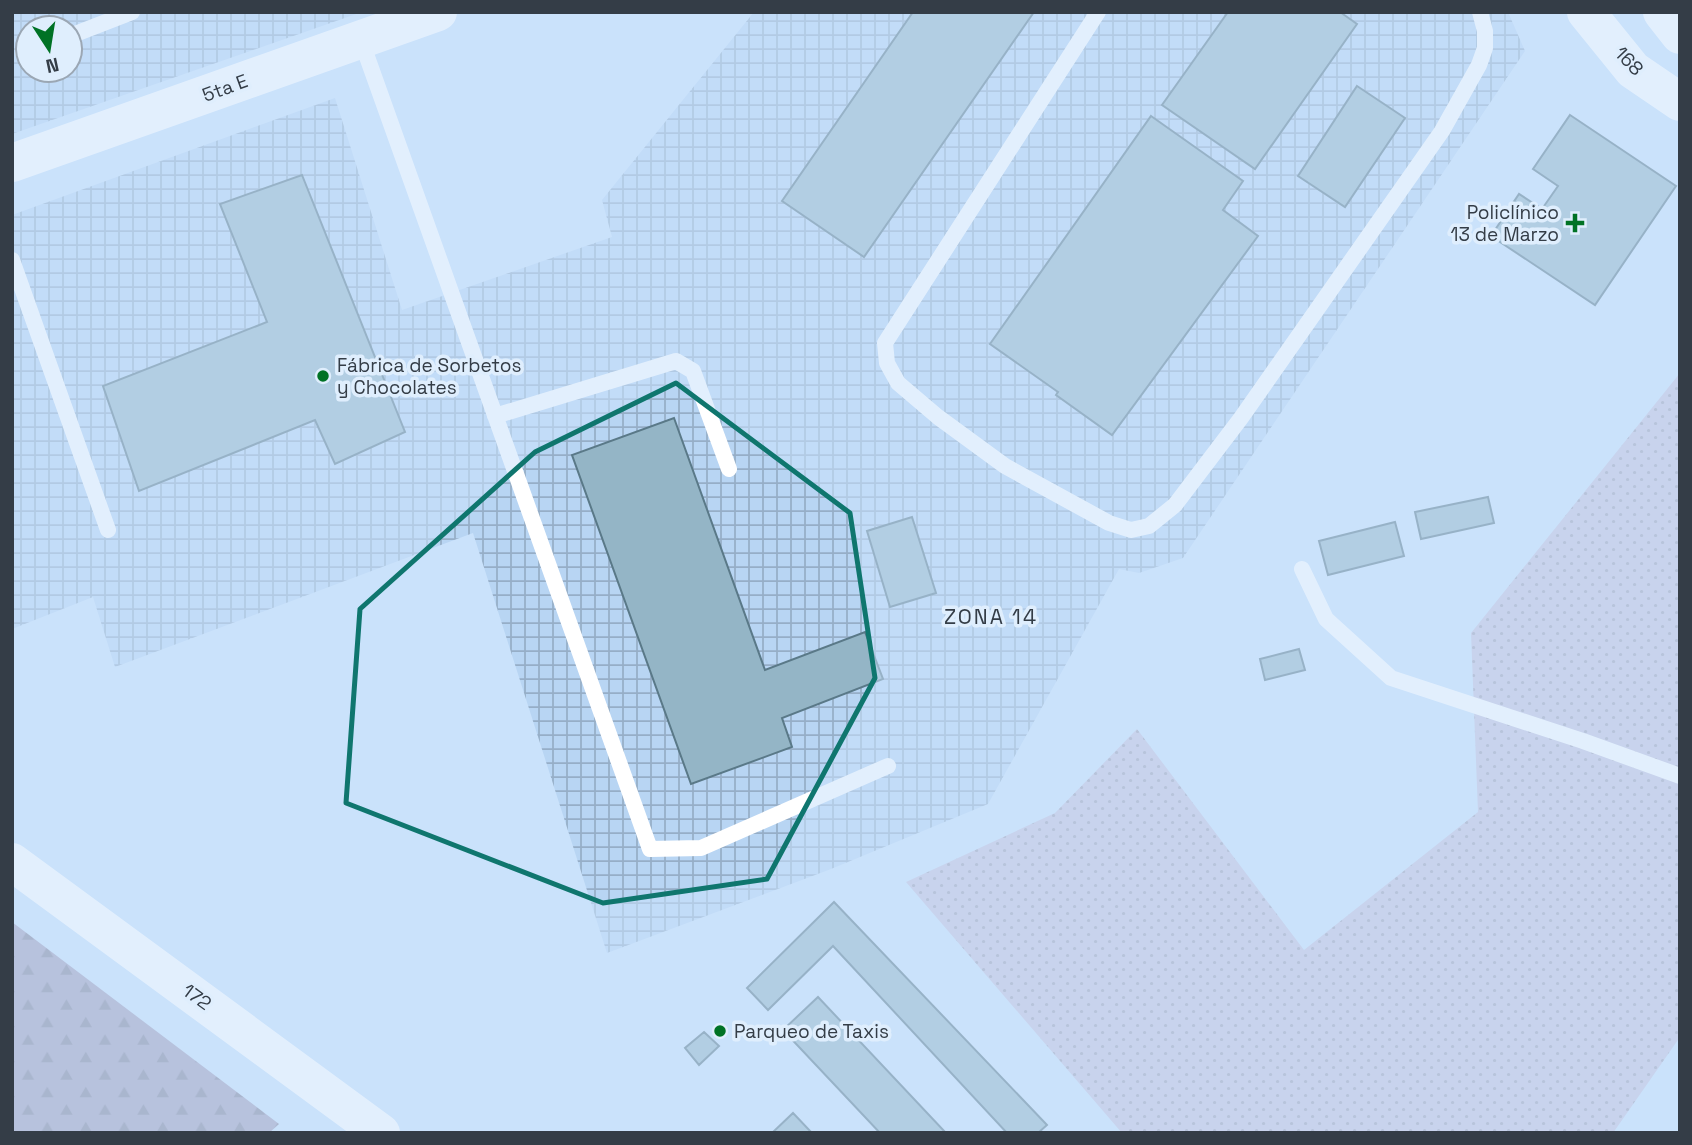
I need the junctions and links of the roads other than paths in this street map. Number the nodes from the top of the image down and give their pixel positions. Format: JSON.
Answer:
{"nodes":[{"id":1,"x":132,"y":12,"type":"edge"},
{"id":2,"x":438,"y":12,"type":"edge"},
{"id":3,"x":1098,"y":12,"type":"edge"},
{"id":4,"x":1480,"y":12,"type":"edge"},
{"id":5,"x":1586,"y":12,"type":"edge"},
{"id":6,"x":1662,"y":12,"type":"edge"},
{"id":7,"x":84,"y":31,"type":"edge"},
{"id":8,"x":1680,"y":35,"type":"edge"},
{"id":9,"x":360,"y":40,"type":"junction"},
{"id":10,"x":1680,"y":102,"type":"edge"},
{"id":11,"x":12,"y":163,"type":"edge"},
{"id":12,"x":12,"y":260,"type":"edge"},
{"id":13,"x":495,"y":416,"type":"junction"},
{"id":14,"x":729,"y":469,"type":"dead end"},
{"id":15,"x":108,"y":530,"type":"dead end"},
{"id":16,"x":1302,"y":569,"type":"dead end"},
{"id":17,"x":888,"y":766,"type":"dead end"},
{"id":18,"x":1680,"y":776,"type":"edge"},
{"id":19,"x":12,"y":862,"type":"edge"},
{"id":20,"x":362,"y":1123,"type":"edge"}],
"edges":[{"from":1,"to":7,"type":"lane"},
{"from":2,"to":9,"type":"street","name":"5ta E"},
{"from":3,"to":4,"type":"lane"},
{"from":5,"to":10,"type":"street","name":"168"},
{"from":6,"to":8,"type":"street"},
{"from":9,"to":11,"type":"street","name":"5ta E"},
{"from":9,"to":13,"type":"lane"},
{"from":12,"to":15,"type":"lane"},
{"from":13,"to":14,"type":"lane"},
{"from":13,"to":17,"type":"lane"},
{"from":16,"to":18,"type":"lane"},
{"from":19,"to":20,"type":"street","name":"172"}]}
